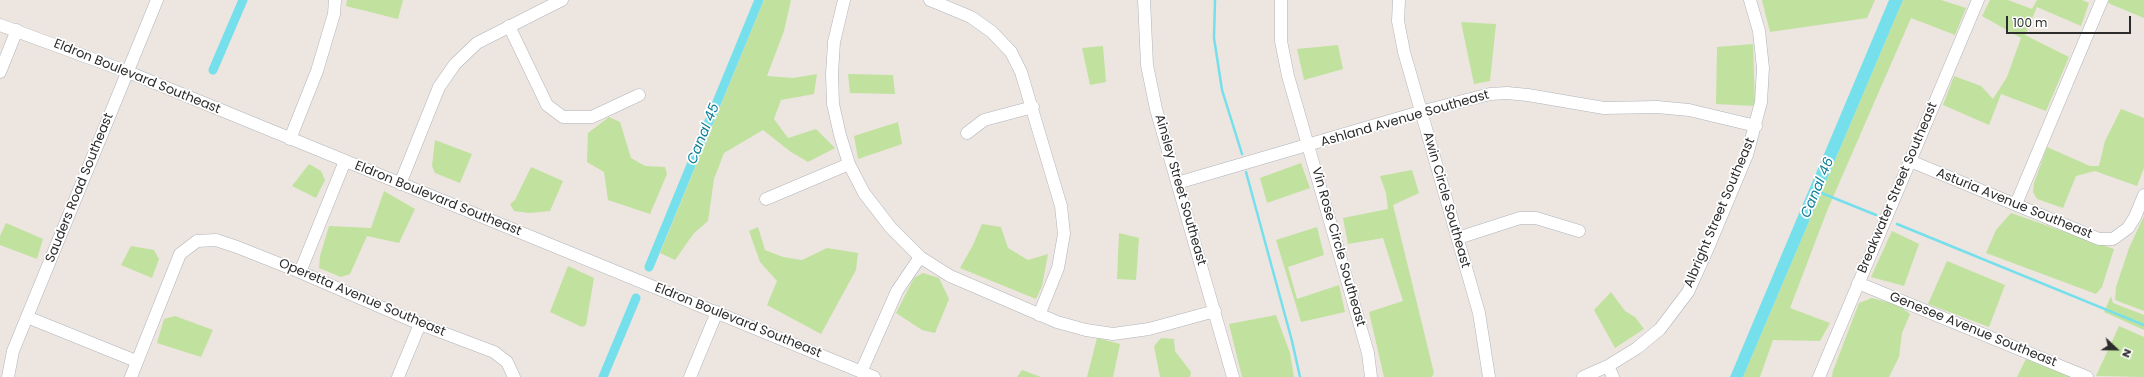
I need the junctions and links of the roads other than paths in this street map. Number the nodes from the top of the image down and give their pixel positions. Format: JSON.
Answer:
{"nodes":[{"id":1,"x":157,"y":0,"type":"edge"},
{"id":2,"x":334,"y":0,"type":"edge"},
{"id":3,"x":562,"y":0,"type":"edge"},
{"id":4,"x":844,"y":0,"type":"edge"},
{"id":5,"x":930,"y":0,"type":"edge"},
{"id":6,"x":1144,"y":0,"type":"edge"},
{"id":7,"x":1281,"y":0,"type":"edge"},
{"id":8,"x":1399,"y":0,"type":"edge"},
{"id":9,"x":1750,"y":0,"type":"edge"},
{"id":10,"x":1978,"y":0,"type":"edge"},
{"id":11,"x":2102,"y":0,"type":"edge"},
{"id":12,"x":0,"y":25,"type":"edge"},
{"id":13,"x":509,"y":26,"type":"junction"},
{"id":14,"x":17,"y":30,"type":"junction"},
{"id":15,"x":0,"y":72,"type":"edge"},
{"id":16,"x":128,"y":72,"type":"junction"},
{"id":17,"x":638,"y":95,"type":"dead end"},
{"id":18,"x":1033,"y":107,"type":"junction"},
{"id":19,"x":1420,"y":112,"type":"junction"},
{"id":20,"x":1756,"y":126,"type":"junction"},
{"id":21,"x":967,"y":133,"type":"dead end"},
{"id":22,"x":290,"y":138,"type":"junction"},
{"id":23,"x":1310,"y":146,"type":"junction"},
{"id":24,"x":345,"y":161,"type":"junction"},
{"id":25,"x":1910,"y":161,"type":"junction"},
{"id":26,"x":848,"y":164,"type":"junction"},
{"id":27,"x":400,"y":184,"type":"junction"},
{"id":28,"x":1177,"y":184,"type":"junction"},
{"id":29,"x":2144,"y":195,"type":"edge"},
{"id":30,"x":766,"y":199,"type":"dead end"},
{"id":31,"x":2016,"y":204,"type":"junction"},
{"id":32,"x":1580,"y":231,"type":"dead end"},
{"id":33,"x":1458,"y":238,"type":"junction"},
{"id":34,"x":920,"y":256,"type":"junction"},
{"id":35,"x":300,"y":272,"type":"junction"},
{"id":36,"x":1858,"y":283,"type":"junction"},
{"id":37,"x":1215,"y":311,"type":"junction"},
{"id":38,"x":717,"y":312,"type":"junction"},
{"id":39,"x":1039,"y":315,"type":"junction"},
{"id":40,"x":27,"y":317,"type":"junction"},
{"id":41,"x":420,"y":324,"type":"junction"},
{"id":42,"x":136,"y":361,"type":"junction"},
{"id":43,"x":861,"y":372,"type":"junction"},
{"id":44,"x":1610,"y":372,"type":"edge"},
{"id":45,"x":8,"y":377,"type":"edge"},
{"id":46,"x":130,"y":377,"type":"edge"},
{"id":47,"x":398,"y":377,"type":"edge"},
{"id":48,"x":514,"y":377,"type":"edge"},
{"id":49,"x":690,"y":377,"type":"edge"},
{"id":50,"x":874,"y":377,"type":"edge"},
{"id":51,"x":1233,"y":377,"type":"edge"},
{"id":52,"x":1371,"y":377,"type":"edge"},
{"id":53,"x":1489,"y":377,"type":"edge"},
{"id":54,"x":1583,"y":377,"type":"edge"},
{"id":55,"x":1820,"y":377,"type":"edge"},
{"id":56,"x":2087,"y":377,"type":"edge"}],
"edges":[{"from":1,"to":16,"type":"street","name":"Sauders Road Southeast"},
{"from":2,"to":22,"type":"street"},
{"from":3,"to":13,"type":"street"},
{"from":4,"to":26,"type":"street"},
{"from":5,"to":18,"type":"street"},
{"from":6,"to":28,"type":"street","name":"Ainsley Street Southeast"},
{"from":7,"to":23,"type":"street","name":"Vin Rose Circle Southeast"},
{"from":8,"to":19,"type":"street","name":"Awin Circle Southeast"},
{"from":9,"to":20,"type":"street","name":"Albright Street Southeast"},
{"from":10,"to":25,"type":"street","name":"Breakwater Street Southeast"},
{"from":11,"to":31,"type":"street"},
{"from":12,"to":14,"type":"street","name":"Eldron Boulevard Southeast"},
{"from":13,"to":17,"type":"street"},
{"from":13,"to":27,"type":"street"},
{"from":14,"to":15,"type":"street"},
{"from":14,"to":16,"type":"street","name":"Eldron Boulevard Southeast"},
{"from":16,"to":22,"type":"street","name":"Eldron Boulevard Southeast"},
{"from":16,"to":40,"type":"street","name":"Sauders Road Southeast"},
{"from":18,"to":21,"type":"street"},
{"from":18,"to":39,"type":"street"},
{"from":19,"to":20,"type":"street","name":"Ashland Avenue Southeast"},
{"from":19,"to":23,"type":"street","name":"Ashland Avenue Southeast"},
{"from":19,"to":33,"type":"street","name":"Awin Circle Southeast"},
{"from":20,"to":44,"type":"street","name":"Albright Street Southeast"},
{"from":22,"to":24,"type":"street","name":"Eldron Boulevard Southeast"},
{"from":23,"to":28,"type":"street","name":"Ashland Avenue Southeast"},
{"from":23,"to":52,"type":"street","name":"Vin Rose Circle Southeast"},
{"from":24,"to":27,"type":"street","name":"Eldron Boulevard Southeast"},
{"from":24,"to":35,"type":"street"},
{"from":25,"to":31,"type":"street","name":"Asturia Avenue Southeast"},
{"from":25,"to":36,"type":"street","name":"Breakwater Street Southeast"},
{"from":26,"to":30,"type":"street"},
{"from":26,"to":34,"type":"street"},
{"from":27,"to":38,"type":"street","name":"Eldron Boulevard Southeast"},
{"from":28,"to":37,"type":"street","name":"Ainsley Street Southeast"},
{"from":29,"to":31,"type":"street","name":"Asturia Avenue Southeast"},
{"from":32,"to":33,"type":"street"},
{"from":33,"to":53,"type":"street","name":"Awin Circle Southeast"},
{"from":34,"to":39,"type":"street"},
{"from":34,"to":43,"type":"street"},
{"from":35,"to":41,"type":"street","name":"Operetta Avenue Southeast"},
{"from":35,"to":42,"type":"street","name":"Operetta Avenue Southeast"},
{"from":36,"to":55,"type":"street","name":"Breakwater Street Southeast"},
{"from":36,"to":56,"type":"street","name":"Genesee Avenue Southeast"},
{"from":37,"to":39,"type":"street"},
{"from":37,"to":51,"type":"street","name":"Ainsley Street Southeast"},
{"from":38,"to":43,"type":"street","name":"Eldron Boulevard Southeast"},
{"from":38,"to":49,"type":"street"},
{"from":40,"to":42,"type":"street"},
{"from":40,"to":45,"type":"street","name":"Sauders Road Southeast"},
{"from":41,"to":47,"type":"street"},
{"from":41,"to":48,"type":"street","name":"Operetta Avenue Southeast"},
{"from":42,"to":46,"type":"street"},
{"from":43,"to":50,"type":"street","name":"Eldron Boulevard Southeast"},
{"from":44,"to":54,"type":"street","name":"Albright Street Southeast"}]}
